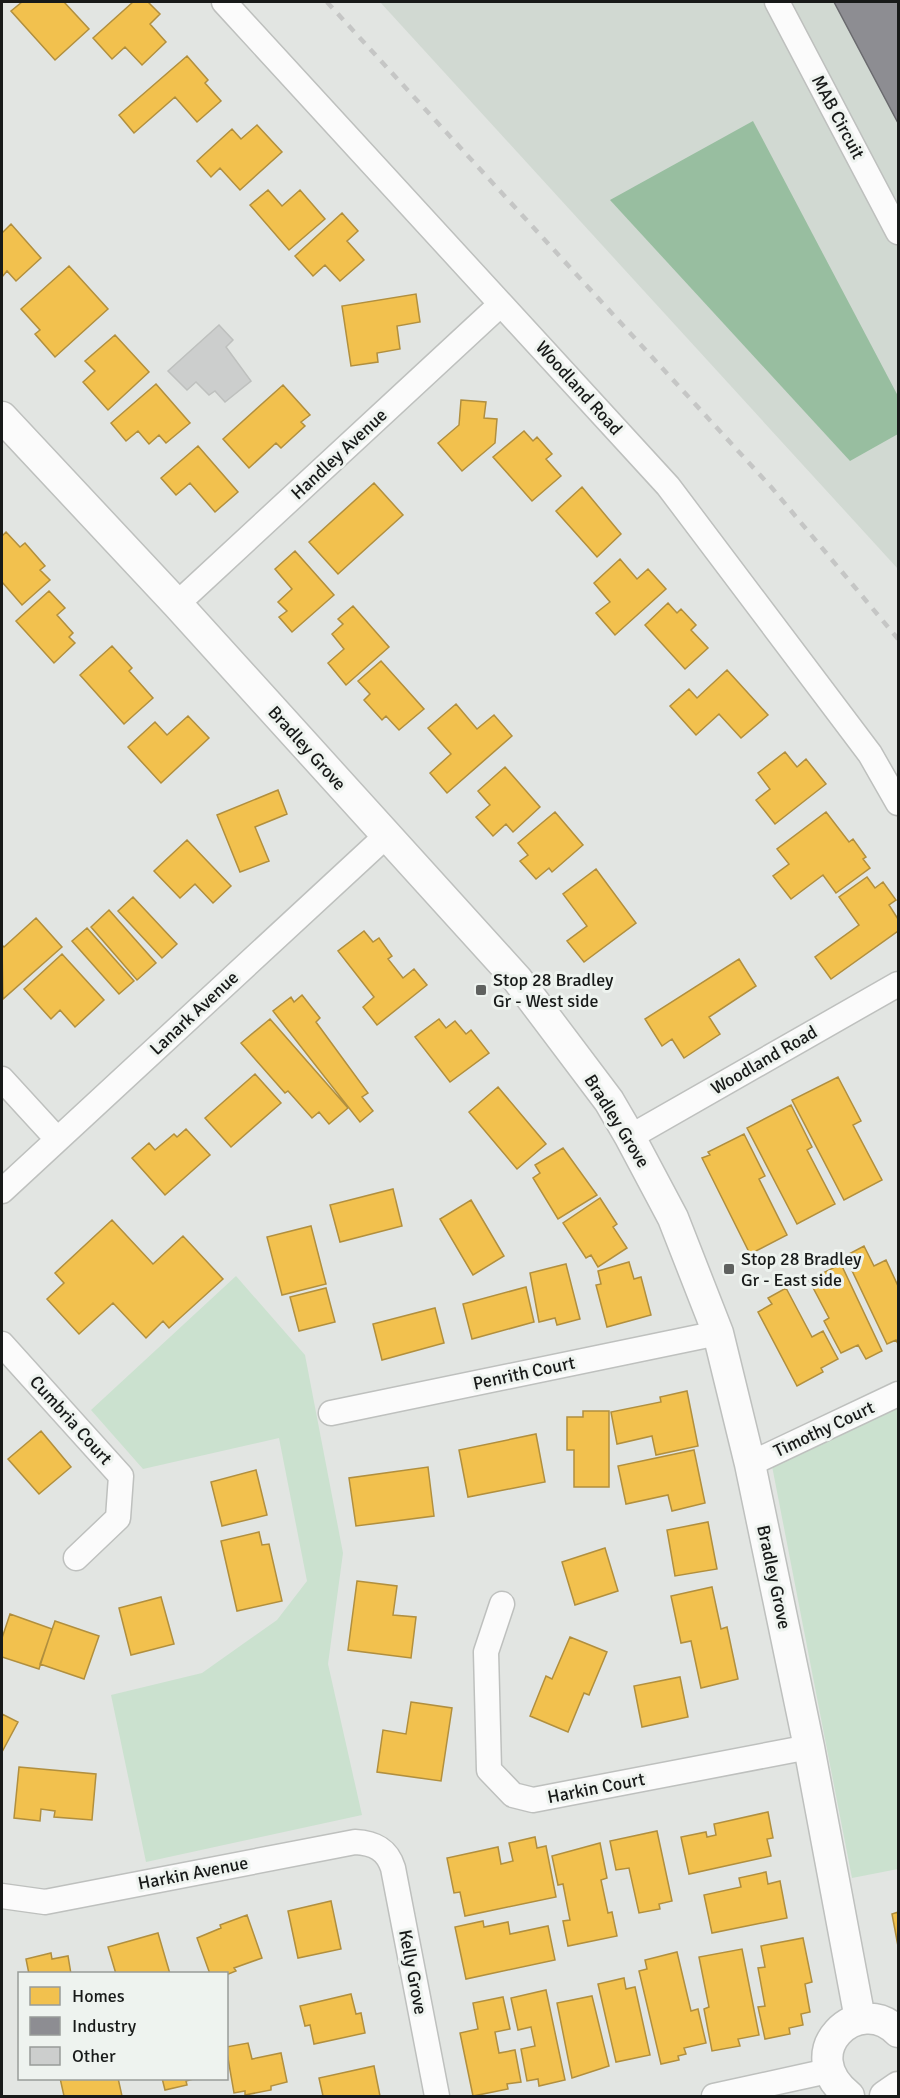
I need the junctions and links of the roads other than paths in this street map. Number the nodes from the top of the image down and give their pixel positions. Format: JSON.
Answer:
{"nodes":[{"id":1,"x":224,"y":2,"type":"edge"},
{"id":2,"x":777,"y":2,"type":"edge"},
{"id":3,"x":898,"y":232,"type":"edge"},
{"id":4,"x":501,"y":304,"type":"junction"},
{"id":5,"x":2,"y":417,"type":"edge"},
{"id":6,"x":177,"y":604,"type":"junction"},
{"id":7,"x":898,"y":803,"type":"edge"},
{"id":8,"x":387,"y":835,"type":"junction"},
{"id":9,"x":898,"y":984,"type":"edge"},
{"id":10,"x":2,"y":1079,"type":"edge"},
{"id":11,"x":630,"y":1137,"type":"junction"},
{"id":12,"x":57,"y":1139,"type":"junction"},
{"id":13,"x":2,"y":1191,"type":"edge"},
{"id":14,"x":718,"y":1333,"type":"junction"},
{"id":15,"x":2,"y":1344,"type":"edge"},
{"id":16,"x":898,"y":1394,"type":"edge"},
{"id":17,"x":331,"y":1413,"type":"dead end"},
{"id":18,"x":750,"y":1464,"type":"junction"},
{"id":19,"x":76,"y":1558,"type":"dead end"},
{"id":20,"x":502,"y":1604,"type":"dead end"},
{"id":21,"x":809,"y":1747,"type":"junction"},
{"id":22,"x":382,"y":1850,"type":"joint"},
{"id":23,"x":2,"y":1896,"type":"edge"},
{"id":24,"x":860,"y":2019,"type":"junction"},
{"id":25,"x":898,"y":2032,"type":"edge"},
{"id":26,"x":828,"y":2071,"type":"junction"},
{"id":27,"x":898,"y":2087,"type":"edge"},
{"id":28,"x":437,"y":2097,"type":"edge"},
{"id":29,"x":714,"y":2097,"type":"edge"},
{"id":30,"x":849,"y":2097,"type":"edge"},
{"id":31,"x":885,"y":2097,"type":"edge"}],
"edges":[{"from":1,"to":4,"type":"street","name":"Woodland Road"},
{"from":2,"to":3,"type":"street","name":"MAB Circuit"},
{"from":4,"to":6,"type":"street","name":"Handley Avenue"},
{"from":4,"to":7,"type":"street","name":"Woodland Road"},
{"from":5,"to":6,"type":"street","name":"Bradley Grove"},
{"from":6,"to":8,"type":"street","name":"Bradley Grove"},
{"from":8,"to":11,"type":"street","name":"Bradley Grove"},
{"from":8,"to":12,"type":"street","name":"Lanark Avenue"},
{"from":9,"to":11,"type":"street","name":"Woodland Road"},
{"from":10,"to":12,"type":"street"},
{"from":11,"to":14,"type":"street","name":"Bradley Grove"},
{"from":12,"to":13,"type":"street","name":"Lanark Avenue"},
{"from":14,"to":17,"type":"street","name":"Penrith Court"},
{"from":14,"to":18,"type":"street","name":"Bradley Grove"},
{"from":15,"to":19,"type":"street","name":"Cumbria Court"},
{"from":16,"to":18,"type":"street","name":"Timothy Court"},
{"from":18,"to":21,"type":"street","name":"Bradley Grove"},
{"from":20,"to":21,"type":"street","name":"Harkin Court"},
{"from":21,"to":24,"type":"street","name":"Bradley Grove"},
{"from":22,"to":23,"type":"street","name":"Harkin Avenue"},
{"from":22,"to":28,"type":"street","name":"Kelly Grove"},
{"from":24,"to":25,"type":"street"},
{"from":24,"to":26,"type":"street"},
{"from":26,"to":29,"type":"street"},
{"from":26,"to":30,"type":"street"},
{"from":27,"to":31,"type":"street"}]}
